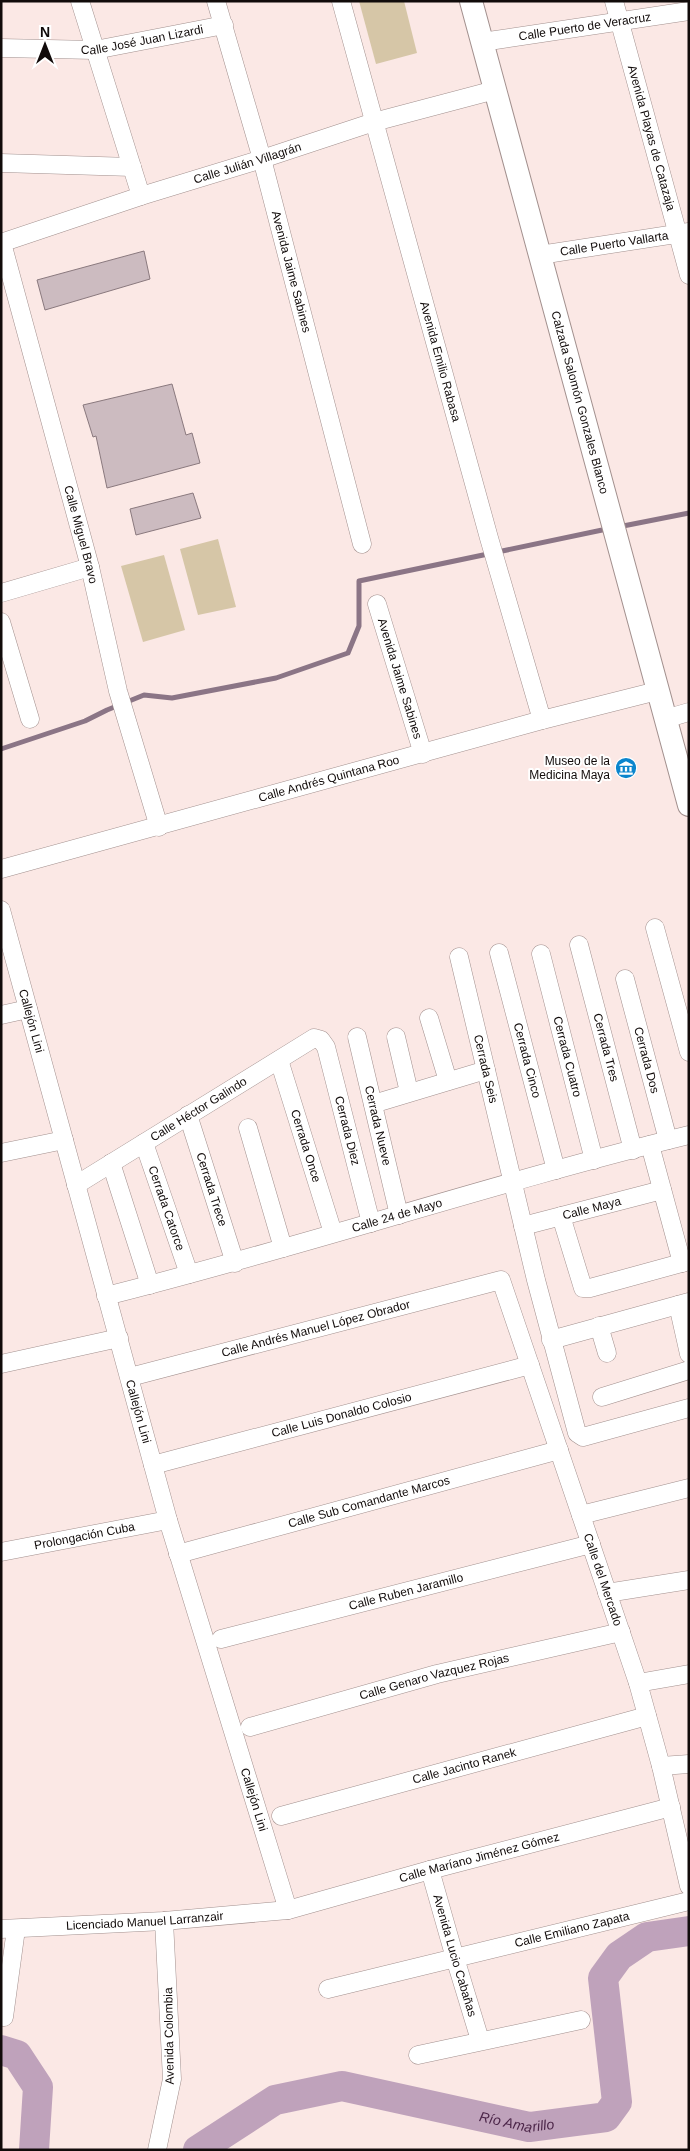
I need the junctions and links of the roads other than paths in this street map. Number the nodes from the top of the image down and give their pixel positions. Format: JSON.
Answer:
{"nodes":[{"id":1,"x":80,"y":1,"type":"edge"},
{"id":2,"x":216,"y":1,"type":"edge"},
{"id":3,"x":341,"y":1,"type":"edge"},
{"id":4,"x":471,"y":1,"type":"edge"},
{"id":5,"x":614,"y":1,"type":"edge"},
{"id":6,"x":689,"y":11,"type":"edge"},
{"id":7,"x":619,"y":21,"type":"junction"},
{"id":8,"x":224,"y":25,"type":"junction"},
{"id":9,"x":482,"y":42,"type":"junction"},
{"id":10,"x":1,"y":48,"type":"edge"},
{"id":11,"x":95,"y":50,"type":"junction"},
{"id":12,"x":495,"y":90,"type":"junction"},
{"id":13,"x":374,"y":122,"type":"junction"},
{"id":14,"x":262,"y":159,"type":"junction"},
{"id":15,"x":1,"y":163,"type":"edge"},
{"id":16,"x":132,"y":167,"type":"junction"},
{"id":17,"x":141,"y":196,"type":"junction"},
{"id":18,"x":683,"y":233,"type":"edge"},
{"id":19,"x":2,"y":243,"type":"edge"},
{"id":20,"x":540,"y":255,"type":"junction"},
{"id":21,"x":689,"y":275,"type":"edge"},
{"id":22,"x":362,"y":544,"type":"dead end"},
{"id":23,"x":90,"y":567,"type":"junction"},
{"id":24,"x":1,"y":593,"type":"edge"},
{"id":25,"x":377,"y":604,"type":"dead end"},
{"id":26,"x":1,"y":622,"type":"edge"},
{"id":27,"x":657,"y":692,"type":"junction"},
{"id":28,"x":689,"y":712,"type":"edge"},
{"id":29,"x":30,"y":719,"type":"dead end"},
{"id":30,"x":665,"y":719,"type":"junction"},
{"id":31,"x":542,"y":720,"type":"junction"},
{"id":32,"x":423,"y":754,"type":"junction"},
{"id":33,"x":689,"y":805,"type":"edge"},
{"id":34,"x":159,"y":827,"type":"junction"},
{"id":35,"x":1,"y":869,"type":"edge"},
{"id":36,"x":1,"y":910,"type":"edge"},
{"id":37,"x":655,"y":928,"type":"dead end"},
{"id":38,"x":578,"y":945,"type":"dead end"},
{"id":39,"x":499,"y":953,"type":"dead end"},
{"id":40,"x":541,"y":954,"type":"dead end"},
{"id":41,"x":459,"y":957,"type":"dead end"},
{"id":42,"x":625,"y":978,"type":"dead end"},
{"id":43,"x":28,"y":1009,"type":"junction"},
{"id":44,"x":1,"y":1015,"type":"edge"},
{"id":45,"x":429,"y":1018,"type":"dead end"},
{"id":46,"x":357,"y":1037,"type":"dead end"},
{"id":47,"x":396,"y":1037,"type":"dead end"},
{"id":48,"x":321,"y":1040,"type":"joint"},
{"id":49,"x":689,"y":1052,"type":"edge"},
{"id":50,"x":279,"y":1060,"type":"junction"},
{"id":51,"x":486,"y":1070,"type":"junction"},
{"id":52,"x":448,"y":1081,"type":"junction"},
{"id":53,"x":409,"y":1092,"type":"junction"},
{"id":54,"x":373,"y":1104,"type":"junction"},
{"id":55,"x":188,"y":1115,"type":"junction"},
{"id":56,"x":248,"y":1128,"type":"dead end"},
{"id":57,"x":689,"y":1135,"type":"edge"},
{"id":58,"x":64,"y":1140,"type":"junction"},
{"id":59,"x":668,"y":1140,"type":"junction"},
{"id":60,"x":144,"y":1143,"type":"junction"},
{"id":61,"x":650,"y":1145,"type":"junction"},
{"id":62,"x":633,"y":1150,"type":"junction"},
{"id":63,"x":1,"y":1153,"type":"edge"},
{"id":64,"x":594,"y":1160,"type":"junction"},
{"id":65,"x":111,"y":1163,"type":"junction"},
{"id":66,"x":556,"y":1170,"type":"junction"},
{"id":67,"x":512,"y":1182,"type":"junction"},
{"id":68,"x":76,"y":1185,"type":"junction"},
{"id":69,"x":662,"y":1190,"type":"junction"},
{"id":70,"x":399,"y":1215,"type":"junction"},
{"id":71,"x":561,"y":1216,"type":"junction"},
{"id":72,"x":371,"y":1222,"type":"junction"},
{"id":73,"x":523,"y":1226,"type":"junction"},
{"id":74,"x":333,"y":1233,"type":"junction"},
{"id":75,"x":283,"y":1248,"type":"junction"},
{"id":76,"x":685,"y":1262,"type":"edge"},
{"id":77,"x":235,"y":1263,"type":"junction"},
{"id":78,"x":189,"y":1274,"type":"junction"},
{"id":79,"x":501,"y":1280,"type":"joint"},
{"id":80,"x":150,"y":1285,"type":"junction"},
{"id":81,"x":106,"y":1296,"type":"junction"},
{"id":82,"x":683,"y":1304,"type":"edge"},
{"id":83,"x":599,"y":1326,"type":"junction"},
{"id":84,"x":119,"y":1338,"type":"junction"},
{"id":85,"x":551,"y":1340,"type":"junction"},
{"id":86,"x":607,"y":1353,"type":"dead end"},
{"id":87,"x":689,"y":1354,"type":"edge"},
{"id":88,"x":1,"y":1364,"type":"edge"},
{"id":89,"x":530,"y":1365,"type":"junction"},
{"id":90,"x":689,"y":1370,"type":"edge"},
{"id":91,"x":130,"y":1377,"type":"junction"},
{"id":92,"x":602,"y":1398,"type":"dead end"},
{"id":93,"x":689,"y":1408,"type":"edge"},
{"id":94,"x":559,"y":1450,"type":"junction"},
{"id":95,"x":153,"y":1465,"type":"junction"},
{"id":96,"x":689,"y":1488,"type":"edge"},
{"id":97,"x":581,"y":1515,"type":"junction"},
{"id":98,"x":168,"y":1520,"type":"junction"},
{"id":99,"x":591,"y":1544,"type":"junction"},
{"id":100,"x":1,"y":1552,"type":"edge"},
{"id":101,"x":178,"y":1554,"type":"junction"},
{"id":102,"x":689,"y":1580,"type":"edge"},
{"id":103,"x":607,"y":1593,"type":"junction"},
{"id":104,"x":621,"y":1632,"type":"junction"},
{"id":105,"x":221,"y":1639,"type":"dead end"},
{"id":106,"x":689,"y":1674,"type":"edge"},
{"id":107,"x":638,"y":1683,"type":"junction"},
{"id":108,"x":647,"y":1716,"type":"junction"},
{"id":109,"x":250,"y":1726,"type":"dead end"},
{"id":110,"x":689,"y":1764,"type":"edge"},
{"id":111,"x":661,"y":1766,"type":"junction"},
{"id":112,"x":671,"y":1807,"type":"junction"},
{"id":113,"x":281,"y":1816,"type":"dead end"},
{"id":114,"x":686,"y":1860,"type":"edge"},
{"id":115,"x":430,"y":1870,"type":"junction"},
{"id":116,"x":689,"y":1886,"type":"edge"},
{"id":117,"x":689,"y":1901,"type":"edge"},
{"id":118,"x":288,"y":1910,"type":"junction"},
{"id":119,"x":164,"y":1921,"type":"junction"},
{"id":120,"x":9,"y":1929,"type":"edge"},
{"id":121,"x":455,"y":1958,"type":"junction"},
{"id":122,"x":328,"y":1989,"type":"dead end"},
{"id":123,"x":4,"y":2017,"type":"dead end"},
{"id":124,"x":581,"y":2020,"type":"dead end"},
{"id":125,"x":480,"y":2040,"type":"junction"},
{"id":126,"x":418,"y":2055,"type":"dead end"},
{"id":127,"x":157,"y":2150,"type":"edge"}],
"edges":[{"from":1,"to":11,"type":"street"},
{"from":2,"to":8,"type":"street","name":"Avenida Jaime Sabines"},
{"from":3,"to":13,"type":"street","name":"Avenida Emilio Rabasa"},
{"from":4,"to":9,"type":"street","name":"Calzada Salomón Gonzales Blanco"},
{"from":5,"to":7,"type":"street","name":"Avenida Playas de Catazaja"},
{"from":6,"to":7,"type":"street","name":"Calle Puerto de Veracruz"},
{"from":7,"to":9,"type":"street","name":"Calle Puerto de Veracruz"},
{"from":7,"to":18,"type":"street","name":"Avenida Playas de Catazaja"},
{"from":8,"to":11,"type":"street","name":"Calle José Juan Lizardi"},
{"from":8,"to":14,"type":"street","name":"Avenida Jaime Sabines"},
{"from":9,"to":12,"type":"street","name":"Calzada Salomón Gonzales Blanco"},
{"from":10,"to":11,"type":"street","name":"Calle José Juan Lizardi"},
{"from":11,"to":16,"type":"street"},
{"from":12,"to":13,"type":"street","name":"Calle Julián Villagrán"},
{"from":12,"to":20,"type":"street","name":"Calzada Salomón Gonzales Blanco"},
{"from":13,"to":14,"type":"street","name":"Calle Julián Villagrán"},
{"from":13,"to":31,"type":"street","name":"Avenida Emilio Rabasa"},
{"from":14,"to":17,"type":"street","name":"Calle Julián Villagrán"},
{"from":14,"to":22,"type":"street","name":"Avenida Jaime Sabines"},
{"from":15,"to":16,"type":"street"},
{"from":16,"to":17,"type":"street"},
{"from":17,"to":19,"type":"street","name":"Calle Julián Villagrán"},
{"from":18,"to":20,"type":"street","name":"Calle Puerto Vallarta"},
{"from":18,"to":21,"type":"street","name":"Avenida Playas de Catazaja"},
{"from":19,"to":23,"type":"street","name":"Calle Miguel Bravo"},
{"from":20,"to":27,"type":"street","name":"Calzada Salomón Gonzales Blanco"},
{"from":23,"to":24,"type":"street"},
{"from":23,"to":34,"type":"street","name":"Calle Miguel Bravo"},
{"from":25,"to":32,"type":"street","name":"Avenida Jaime Sabines"},
{"from":26,"to":29,"type":"street"},
{"from":27,"to":30,"type":"street","name":"Calzada Salomón Gonzales Blanco"},
{"from":27,"to":31,"type":"street","name":"Calle Andrés Quintana Roo"},
{"from":28,"to":30,"type":"street"},
{"from":30,"to":33,"type":"street","name":"Calzada Salomón Gonzales Blanco"},
{"from":31,"to":32,"type":"street","name":"Calle Andrés Quintana Roo"},
{"from":32,"to":34,"type":"street","name":"Calle Andrés Quintana Roo"},
{"from":34,"to":35,"type":"street","name":"Calle Andrés Quintana Roo"},
{"from":36,"to":43,"type":"street","name":"Callejón Lini"},
{"from":37,"to":49,"type":"street"},
{"from":38,"to":62,"type":"street","name":"Cerrada Tres"},
{"from":39,"to":66,"type":"street","name":"Cerrada Cinco"},
{"from":40,"to":64,"type":"street","name":"Cerrada Cuatro"},
{"from":41,"to":51,"type":"street","name":"Cerrada Seis"},
{"from":42,"to":59,"type":"street","name":"Cerrada Dos"},
{"from":43,"to":44,"type":"street"},
{"from":43,"to":58,"type":"street","name":"Callejón Lini"},
{"from":45,"to":52,"type":"street"},
{"from":46,"to":54,"type":"street","name":"Cerrada Nueve"},
{"from":47,"to":53,"type":"street"},
{"from":48,"to":50,"type":"street","name":"Calle Héctor Galindo"},
{"from":48,"to":72,"type":"street","name":"Cerrada Diez"},
{"from":50,"to":55,"type":"street","name":"Calle Héctor Galindo"},
{"from":50,"to":74,"type":"street","name":"Cerrada Once"},
{"from":51,"to":52,"type":"street"},
{"from":51,"to":67,"type":"street","name":"Cerrada Seis"},
{"from":52,"to":53,"type":"street"},
{"from":53,"to":54,"type":"street"},
{"from":54,"to":70,"type":"street","name":"Cerrada Nueve"},
{"from":55,"to":60,"type":"street","name":"Calle Héctor Galindo"},
{"from":55,"to":77,"type":"street","name":"Cerrada Trece"},
{"from":56,"to":75,"type":"street"},
{"from":57,"to":59,"type":"street","name":"Calle 24 de Mayo"},
{"from":58,"to":63,"type":"street"},
{"from":58,"to":68,"type":"street","name":"Callejón Lini"},
{"from":59,"to":61,"type":"street","name":"Calle 24 de Mayo"},
{"from":60,"to":65,"type":"street","name":"Calle Héctor Galindo"},
{"from":60,"to":78,"type":"street","name":"Cerrada Catorce"},
{"from":61,"to":62,"type":"street","name":"Calle 24 de Mayo"},
{"from":61,"to":69,"type":"street"},
{"from":62,"to":64,"type":"street","name":"Calle 24 de Mayo"},
{"from":64,"to":66,"type":"street","name":"Calle 24 de Mayo"},
{"from":65,"to":68,"type":"street","name":"Calle Héctor Galindo"},
{"from":65,"to":80,"type":"street"},
{"from":66,"to":67,"type":"street","name":"Calle 24 de Mayo"},
{"from":67,"to":70,"type":"street","name":"Calle 24 de Mayo"},
{"from":67,"to":73,"type":"street"},
{"from":68,"to":81,"type":"street","name":"Callejón Lini"},
{"from":69,"to":71,"type":"street","name":"Calle Maya"},
{"from":69,"to":76,"type":"street"},
{"from":70,"to":72,"type":"street","name":"Calle 24 de Mayo"},
{"from":71,"to":73,"type":"street","name":"Calle Maya"},
{"from":71,"to":76,"type":"street"},
{"from":72,"to":74,"type":"street","name":"Calle 24 de Mayo"},
{"from":73,"to":85,"type":"street"},
{"from":74,"to":75,"type":"street","name":"Calle 24 de Mayo"},
{"from":75,"to":77,"type":"street","name":"Calle 24 de Mayo"},
{"from":77,"to":78,"type":"street","name":"Calle 24 de Mayo"},
{"from":78,"to":80,"type":"street","name":"Calle 24 de Mayo"},
{"from":79,"to":89,"type":"street","name":"Calle del Mercado"},
{"from":79,"to":91,"type":"street","name":"Calle Andrés Manuel López Obrador"},
{"from":80,"to":81,"type":"street","name":"Calle 24 de Mayo"},
{"from":81,"to":84,"type":"street","name":"Callejón Lini"},
{"from":82,"to":83,"type":"street"},
{"from":82,"to":87,"type":"street"},
{"from":83,"to":85,"type":"street"},
{"from":83,"to":86,"type":"street"},
{"from":84,"to":88,"type":"street"},
{"from":84,"to":91,"type":"street","name":"Callejón Lini"},
{"from":85,"to":93,"type":"street"},
{"from":89,"to":94,"type":"street","name":"Calle del Mercado"},
{"from":89,"to":95,"type":"street","name":"Calle Luis Donaldo Colosio"},
{"from":90,"to":92,"type":"street"},
{"from":91,"to":95,"type":"street","name":"Callejón Lini"},
{"from":94,"to":97,"type":"street","name":"Calle del Mercado"},
{"from":94,"to":101,"type":"street","name":"Calle Sub Comandante Marcos"},
{"from":95,"to":98,"type":"street","name":"Callejón Lini"},
{"from":96,"to":97,"type":"street"},
{"from":97,"to":99,"type":"street","name":"Calle del Mercado"},
{"from":98,"to":100,"type":"street","name":"Prolongación Cuba"},
{"from":98,"to":101,"type":"street","name":"Callejón Lini"},
{"from":99,"to":103,"type":"street","name":"Calle del Mercado"},
{"from":99,"to":105,"type":"street","name":"Calle Ruben Jaramillo"},
{"from":101,"to":118,"type":"street","name":"Callejón Lini"},
{"from":102,"to":103,"type":"street"},
{"from":103,"to":104,"type":"street","name":"Calle del Mercado"},
{"from":104,"to":107,"type":"street","name":"Calle del Mercado"},
{"from":104,"to":109,"type":"street","name":"Calle Genaro Vazquez Rojas"},
{"from":106,"to":107,"type":"street"},
{"from":107,"to":108,"type":"street","name":"Calle del Mercado"},
{"from":108,"to":111,"type":"street","name":"Calle del Mercado"},
{"from":108,"to":113,"type":"street","name":"Calle Jacinto Ranek"},
{"from":110,"to":111,"type":"street"},
{"from":111,"to":112,"type":"street","name":"Calle del Mercado"},
{"from":112,"to":114,"type":"street","name":"Calle del Mercado"},
{"from":112,"to":115,"type":"street","name":"Calle Maríano Jiménez Gómez"},
{"from":114,"to":116,"type":"street","name":"Calle del Mercado"},
{"from":115,"to":118,"type":"street","name":"Calle Maríano Jiménez Gómez"},
{"from":115,"to":121,"type":"street","name":"Avenida Lucio Cabañas"},
{"from":117,"to":121,"type":"street","name":"Calle Emiliano Zapata"},
{"from":118,"to":119,"type":"street","name":"Licenciado Manuel Larranzair"},
{"from":119,"to":120,"type":"street","name":"Licenciado Manuel Larranzair"},
{"from":119,"to":127,"type":"street","name":"Avenida Colombia"},
{"from":120,"to":123,"type":"street"},
{"from":121,"to":122,"type":"street","name":"Calle Emiliano Zapata"},
{"from":121,"to":125,"type":"street","name":"Avenida Lucio Cabañas"},
{"from":124,"to":125,"type":"street"},
{"from":125,"to":126,"type":"street"}]}
